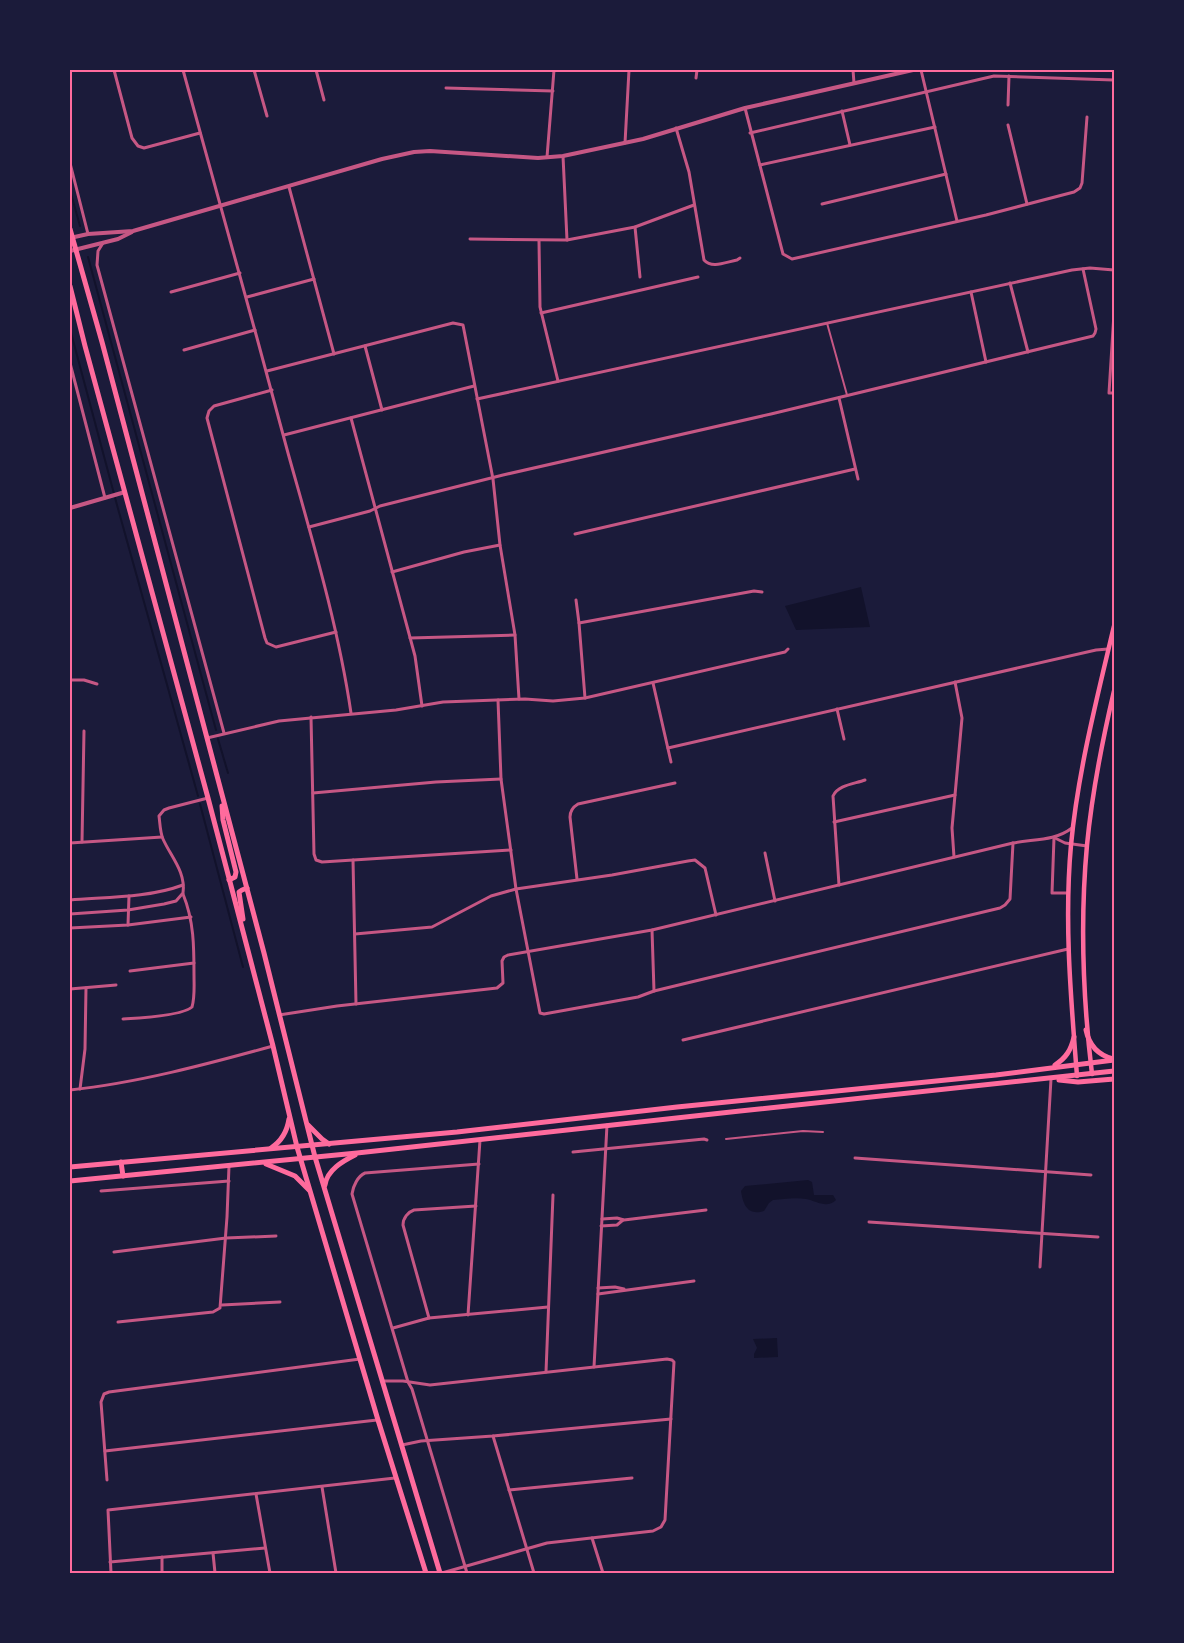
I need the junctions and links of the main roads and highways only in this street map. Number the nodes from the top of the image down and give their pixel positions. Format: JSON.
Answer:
{"nodes":[{"id":1,"x":70,"y":229,"type":"edge"},
{"id":2,"x":71,"y":238,"type":"edge"},
{"id":3,"x":73,"y":251,"type":"edge"},
{"id":4,"x":70,"y":286,"type":"edge"},
{"id":5,"x":1114,"y":626,"type":"edge"},
{"id":6,"x":1114,"y":691,"type":"edge"},
{"id":7,"x":221,"y":795,"type":"junction"},
{"id":8,"x":229,"y":880,"type":"junction"},
{"id":9,"x":247,"y":888,"type":"junction"},
{"id":10,"x":245,"y":937,"type":"junction"},
{"id":11,"x":1086,"y":1030,"type":"junction"},
{"id":12,"x":1074,"y":1037,"type":"junction"},
{"id":13,"x":1114,"y":1059,"type":"edge"},
{"id":14,"x":1090,"y":1062,"type":"junction"},
{"id":15,"x":1076,"y":1064,"type":"junction"},
{"id":16,"x":1047,"y":1068,"type":"junction"},
{"id":17,"x":1114,"y":1072,"type":"edge"},
{"id":18,"x":1092,"y":1074,"type":"junction"},
{"id":19,"x":1077,"y":1076,"type":"junction"},
{"id":20,"x":1051,"y":1079,"type":"junction"},
{"id":21,"x":1114,"y":1079,"type":"edge"},
{"id":22,"x":288,"y":1108,"type":"junction"},
{"id":23,"x":304,"y":1117,"type":"junction"},
{"id":24,"x":498,"y":1128,"type":"junction"},
{"id":25,"x":498,"y":1138,"type":"junction"},
{"id":26,"x":330,"y":1145,"type":"junction"},
{"id":27,"x":312,"y":1146,"type":"junction"},
{"id":28,"x":298,"y":1147,"type":"junction"},
{"id":29,"x":260,"y":1150,"type":"junction"},
{"id":30,"x":357,"y":1153,"type":"junction"},
{"id":31,"x":316,"y":1157,"type":"junction"},
{"id":32,"x":301,"y":1159,"type":"junction"},
{"id":33,"x":121,"y":1162,"type":"junction"},
{"id":34,"x":263,"y":1162,"type":"junction"},
{"id":35,"x":70,"y":1168,"type":"edge"},
{"id":36,"x":123,"y":1176,"type":"junction"},
{"id":37,"x":70,"y":1182,"type":"edge"},
{"id":38,"x":326,"y":1190,"type":"junction"},
{"id":39,"x":311,"y":1192,"type":"junction"},
{"id":40,"x":426,"y":1573,"type":"edge"},
{"id":41,"x":441,"y":1573,"type":"edge"}],
"edges":[{"from":1,"to":2,"type":"main road"},
{"from":2,"to":3,"type":"main road"},
{"from":3,"to":7,"type":"main road"},
{"from":4,"to":8,"type":"main road"},
{"from":5,"to":12,"type":"main road"},
{"from":6,"to":11,"type":"main road"},
{"from":7,"to":8,"type":"main road"},
{"from":7,"to":9,"type":"main road"},
{"from":8,"to":10,"type":"main road"},
{"from":9,"to":10,"type":"main road"},
{"from":9,"to":23,"type":"main road"},
{"from":10,"to":22,"type":"main road"},
{"from":11,"to":13,"type":"main road"},
{"from":11,"to":14,"type":"main road"},
{"from":12,"to":15,"type":"main road"},
{"from":12,"to":16,"type":"main road"},
{"from":13,"to":14,"type":"main road"},
{"from":14,"to":15,"type":"main road"},
{"from":14,"to":18,"type":"main road"},
{"from":15,"to":16,"type":"main road"},
{"from":15,"to":19,"type":"main road"},
{"from":16,"to":24,"type":"main road"},
{"from":17,"to":18,"type":"main road"},
{"from":18,"to":19,"type":"main road"},
{"from":19,"to":20,"type":"main road"},
{"from":20,"to":21,"type":"main road"},
{"from":20,"to":25,"type":"main road"},
{"from":22,"to":28,"type":"main road"},
{"from":22,"to":29,"type":"main road"},
{"from":23,"to":26,"type":"main road"},
{"from":23,"to":27,"type":"main road"},
{"from":24,"to":25,"type":"main road"},
{"from":24,"to":26,"type":"main road"},
{"from":25,"to":30,"type":"main road"},
{"from":26,"to":27,"type":"main road"},
{"from":27,"to":28,"type":"main road"},
{"from":27,"to":31,"type":"main road"},
{"from":28,"to":29,"type":"main road"},
{"from":28,"to":32,"type":"main road"},
{"from":29,"to":33,"type":"main road"},
{"from":30,"to":31,"type":"main road"},
{"from":30,"to":38,"type":"main road"},
{"from":31,"to":32,"type":"main road"},
{"from":31,"to":38,"type":"main road"},
{"from":32,"to":34,"type":"main road"},
{"from":32,"to":39,"type":"main road"},
{"from":33,"to":35,"type":"main road"},
{"from":33,"to":36,"type":"main road"},
{"from":34,"to":36,"type":"main road"},
{"from":34,"to":39,"type":"main road"},
{"from":36,"to":37,"type":"main road"},
{"from":38,"to":41,"type":"main road"},
{"from":39,"to":40,"type":"main road"}]}
